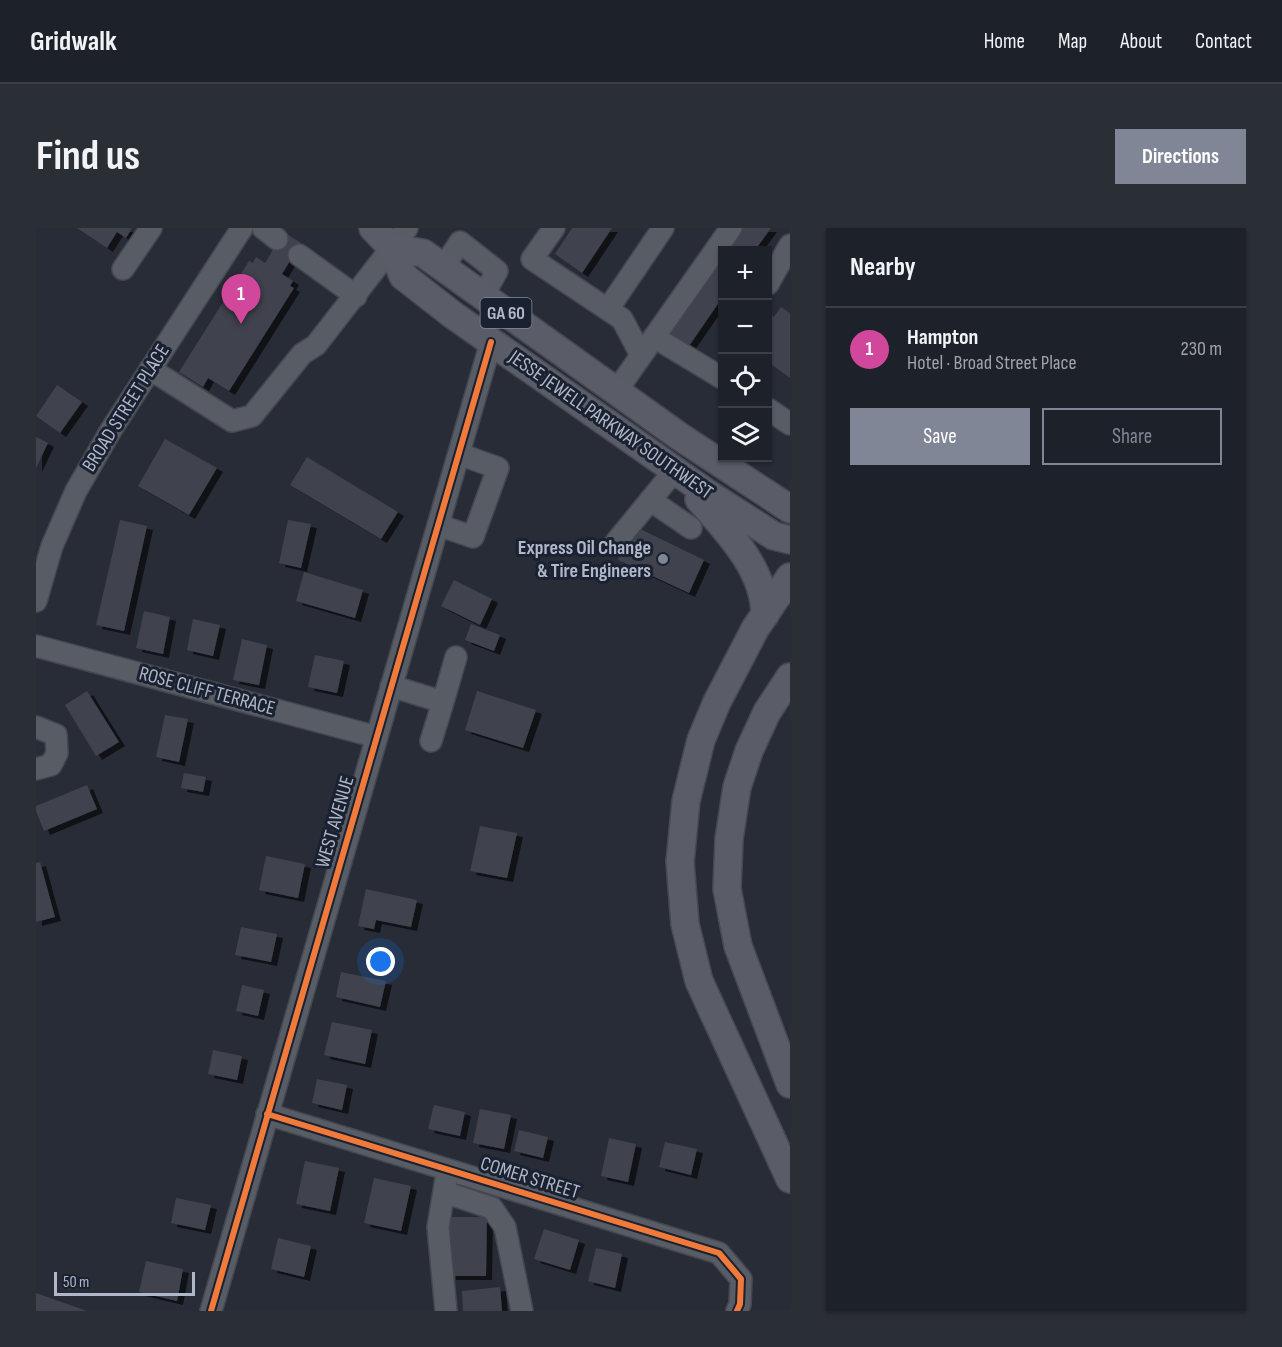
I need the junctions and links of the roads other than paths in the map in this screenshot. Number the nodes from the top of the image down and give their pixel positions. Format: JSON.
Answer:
{"nodes":[{"id":1,"x":151,"y":228,"type":"edge"},
{"id":2,"x":242,"y":228,"type":"edge"},
{"id":3,"x":373,"y":228,"type":"edge"},
{"id":4,"x":554,"y":228,"type":"edge"},
{"id":5,"x":566,"y":228,"type":"edge"},
{"id":6,"x":663,"y":228,"type":"edge"},
{"id":7,"x":731,"y":228,"type":"edge"},
{"id":8,"x":399,"y":238,"type":"edge"},
{"id":9,"x":790,"y":245,"type":"edge"},
{"id":10,"x":536,"y":254,"type":"junction"},
{"id":11,"x":299,"y":255,"type":"dead end"},
{"id":12,"x":123,"y":269,"type":"dead end"},
{"id":13,"x":772,"y":277,"type":"edge"},
{"id":14,"x":356,"y":296,"type":"junction"},
{"id":15,"x":615,"y":314,"type":"junction"},
{"id":16,"x":658,"y":332,"type":"junction"},
{"id":17,"x":491,"y":342,"type":"junction"},
{"id":18,"x":641,"y":355,"type":"junction"},
{"id":19,"x":150,"y":369,"type":"junction"},
{"id":20,"x":718,"y":369,"type":"edge"},
{"id":21,"x":616,"y":390,"type":"junction"},
{"id":22,"x":772,"y":412,"type":"edge"},
{"id":23,"x":790,"y":424,"type":"edge"},
{"id":24,"x":459,"y":454,"type":"junction"},
{"id":25,"x":680,"y":474,"type":"junction"},
{"id":26,"x":650,"y":500,"type":"junction"},
{"id":27,"x":790,"y":509,"type":"edge"},
{"id":28,"x":438,"y":525,"type":"junction"},
{"id":29,"x":691,"y":528,"type":"dead end"},
{"id":30,"x":790,"y":540,"type":"edge"},
{"id":31,"x":616,"y":542,"type":"dead end"},
{"id":32,"x":42,"y":558,"type":"edge"},
{"id":33,"x":790,"y":577,"type":"edge"},
{"id":34,"x":36,"y":601,"type":"edge"},
{"id":35,"x":765,"y":615,"type":"junction"},
{"id":36,"x":36,"y":646,"type":"edge"},
{"id":37,"x":456,"y":657,"type":"dead end"},
{"id":38,"x":790,"y":677,"type":"edge"},
{"id":39,"x":391,"y":686,"type":"junction"},
{"id":40,"x":782,"y":695,"type":"edge"},
{"id":41,"x":443,"y":702,"type":"junction"},
{"id":42,"x":36,"y":727,"type":"edge"},
{"id":43,"x":377,"y":736,"type":"junction"},
{"id":44,"x":431,"y":741,"type":"dead end"},
{"id":45,"x":36,"y":769,"type":"edge"},
{"id":46,"x":790,"y":1084,"type":"edge"},
{"id":47,"x":267,"y":1114,"type":"junction"},
{"id":48,"x":448,"y":1170,"type":"junction"},
{"id":49,"x":790,"y":1179,"type":"edge"},
{"id":50,"x":444,"y":1192,"type":"junction"},
{"id":51,"x":211,"y":1311,"type":"edge"},
{"id":52,"x":446,"y":1311,"type":"edge"},
{"id":53,"x":522,"y":1311,"type":"edge"},
{"id":54,"x":737,"y":1311,"type":"edge"}],
"edges":[{"from":1,"to":12,"type":"street"},
{"from":2,"to":19,"type":"street","name":"BROAD STREET PLACE"},
{"from":3,"to":8,"type":"main road","name":"JESSE JEWELL PARKWAY SOUTHWEST","number":"GA 60"},
{"from":4,"to":10,"type":"street"},
{"from":5,"to":10,"type":"street"},
{"from":6,"to":15,"type":"street"},
{"from":7,"to":16,"type":"street"},
{"from":8,"to":14,"type":"street"},
{"from":8,"to":17,"type":"main road","name":"JESSE JEWELL PARKWAY SOUTHWEST","number":"GA 60"},
{"from":8,"to":21,"type":"main road","name":"JESSE JEWELL PARKWAY SOUTHWEST","number":"GA 60"},
{"from":9,"to":13,"type":"street"},
{"from":10,"to":15,"type":"street"},
{"from":11,"to":14,"type":"street"},
{"from":14,"to":19,"type":"street"},
{"from":15,"to":16,"type":"street"},
{"from":15,"to":18,"type":"street"},
{"from":16,"to":18,"type":"street"},
{"from":16,"to":20,"type":"street"},
{"from":17,"to":24,"type":"street","name":"WEST AVENUE"},
{"from":17,"to":25,"type":"main road","name":"JESSE JEWELL PARKWAY SOUTHWEST","number":"GA 60"},
{"from":18,"to":21,"type":"street"},
{"from":19,"to":32,"type":"street","name":"BROAD STREET PLACE"},
{"from":21,"to":27,"type":"main road","name":"JESSE JEWELL PARKWAY SOUTHWEST","number":"GA 60"},
{"from":22,"to":23,"type":"street"},
{"from":24,"to":28,"type":"street","name":"WEST AVENUE"},
{"from":24,"to":28,"type":"street"},
{"from":25,"to":26,"type":"street"},
{"from":25,"to":30,"type":"main road","name":"JESSE JEWELL PARKWAY SOUTHWEST","number":"GA 60"},
{"from":25,"to":35,"type":"main road"},
{"from":26,"to":29,"type":"street"},
{"from":26,"to":31,"type":"street"},
{"from":28,"to":39,"type":"street","name":"WEST AVENUE"},
{"from":32,"to":34,"type":"street","name":"BROAD STREET PLACE"},
{"from":33,"to":35,"type":"main road"},
{"from":35,"to":49,"type":"main road"},
{"from":36,"to":43,"type":"street","name":"ROSE CLIFF TERRACE"},
{"from":37,"to":41,"type":"street"},
{"from":38,"to":40,"type":"main road"},
{"from":39,"to":41,"type":"street"},
{"from":39,"to":43,"type":"street","name":"WEST AVENUE"},
{"from":40,"to":46,"type":"main road"},
{"from":41,"to":44,"type":"street"},
{"from":42,"to":45,"type":"street"},
{"from":43,"to":47,"type":"street","name":"WEST AVENUE"},
{"from":47,"to":48,"type":"street","name":"COMER STREET"},
{"from":47,"to":51,"type":"street","name":"WEST AVENUE"},
{"from":48,"to":50,"type":"street"},
{"from":48,"to":54,"type":"street","name":"COMER STREET"},
{"from":50,"to":52,"type":"street"},
{"from":50,"to":53,"type":"street"}]}
